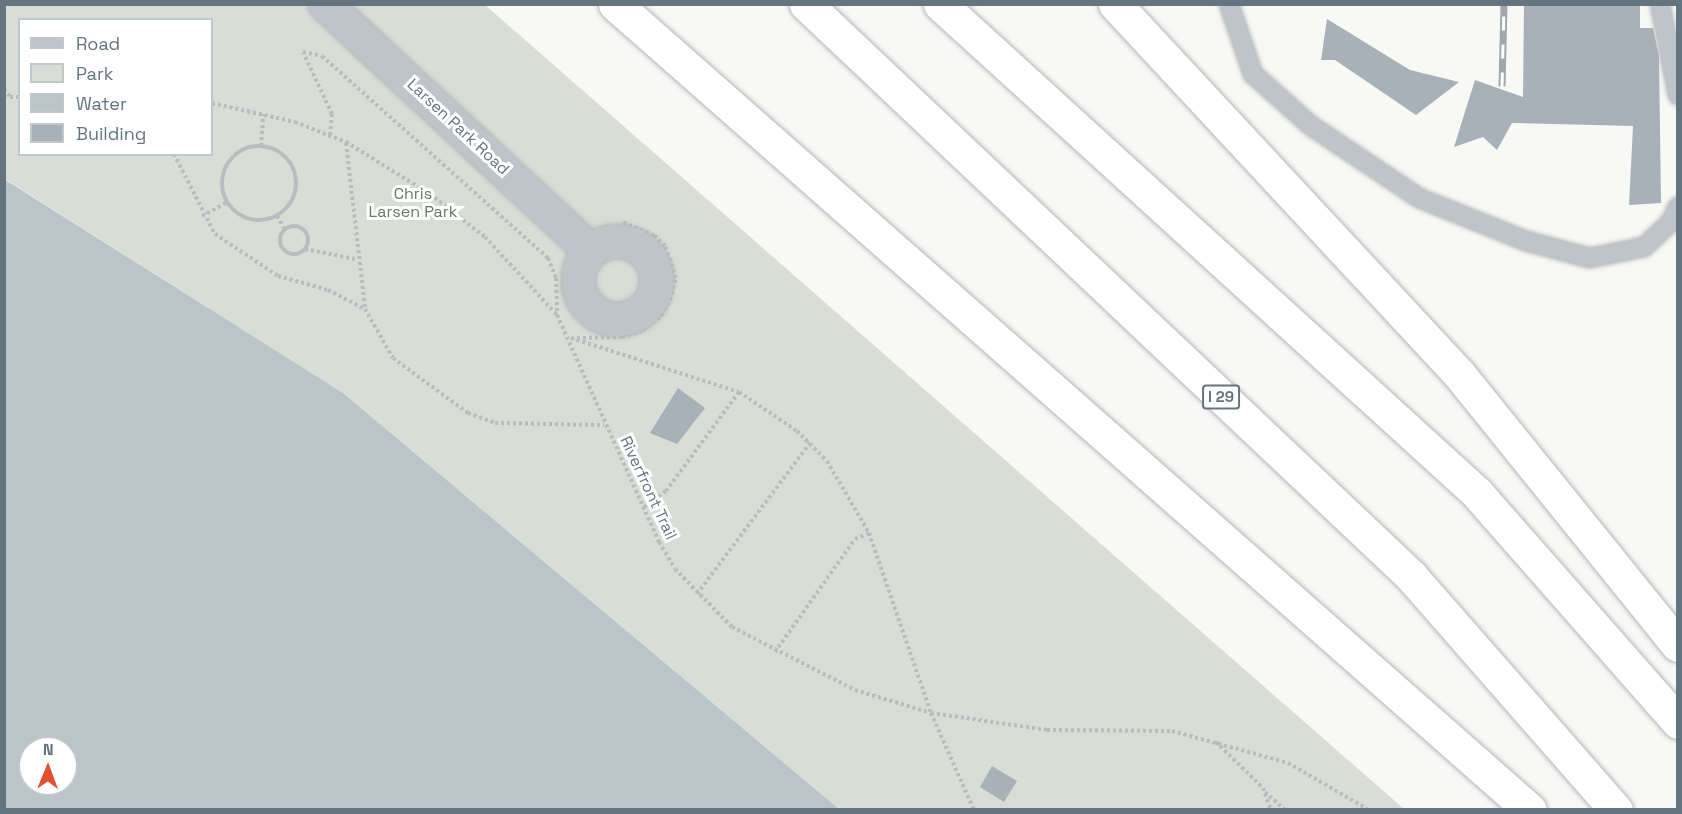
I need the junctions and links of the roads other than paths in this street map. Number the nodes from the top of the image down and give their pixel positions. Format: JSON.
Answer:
{"nodes":[{"id":1,"x":325,"y":4,"type":"edge"},
{"id":2,"x":615,"y":4,"type":"edge"},
{"id":3,"x":806,"y":4,"type":"edge"},
{"id":4,"x":940,"y":4,"type":"edge"},
{"id":5,"x":1115,"y":4,"type":"edge"},
{"id":6,"x":1229,"y":4,"type":"edge"},
{"id":7,"x":1660,"y":4,"type":"edge"},
{"id":8,"x":1677,"y":95,"type":"edge"},
{"id":9,"x":1677,"y":207,"type":"edge"},
{"id":10,"x":590,"y":250,"type":"dead end"},
{"id":11,"x":1677,"y":645,"type":"edge"},
{"id":12,"x":1677,"y":722,"type":"edge"},
{"id":13,"x":1530,"y":810,"type":"edge"},
{"id":14,"x":1616,"y":810,"type":"edge"}],
"edges":[{"from":1,"to":10,"type":"street","name":"Larsen Park Road"},
{"from":2,"to":13,"type":"highway"},
{"from":3,"to":14,"type":"highway","number":"I 29"},
{"from":4,"to":12,"type":"highway"},
{"from":5,"to":11,"type":"highway"},
{"from":6,"to":9,"type":"lane"},
{"from":7,"to":8,"type":"lane"}]}
